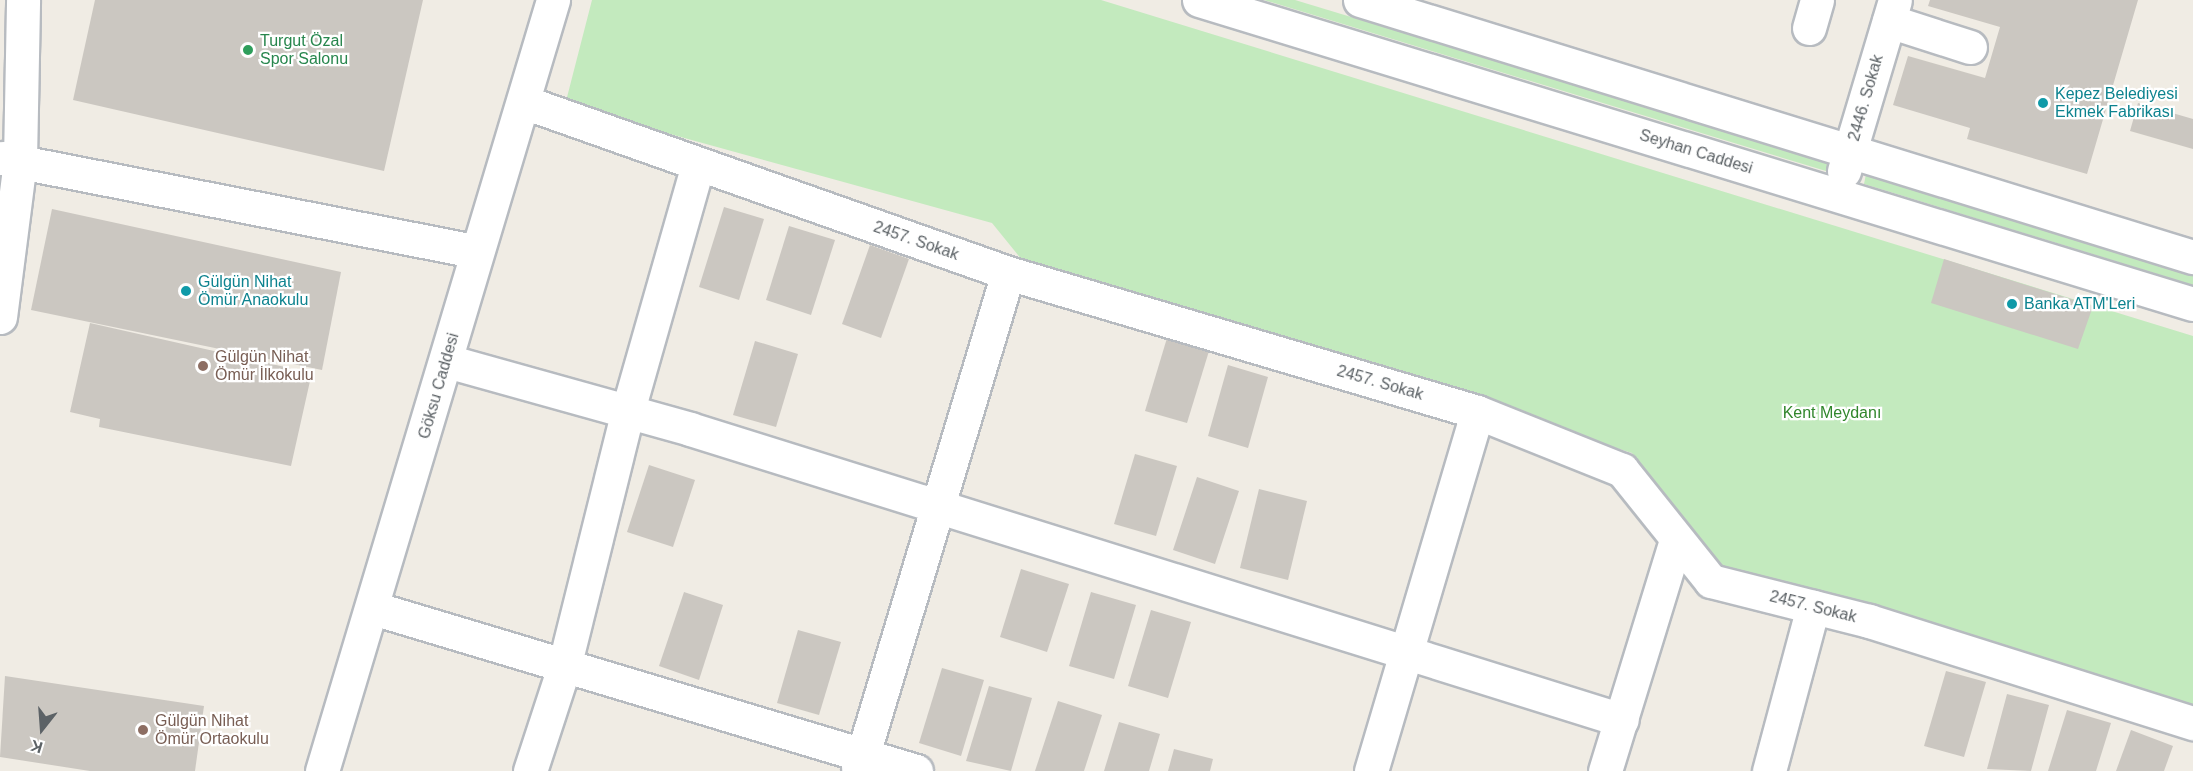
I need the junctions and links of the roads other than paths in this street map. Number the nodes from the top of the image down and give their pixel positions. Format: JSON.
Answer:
{"nodes":[{"id":1,"x":23,"y":0,"type":"edge"},
{"id":2,"x":553,"y":0,"type":"edge"},
{"id":3,"x":1199,"y":0,"type":"edge"},
{"id":4,"x":1360,"y":0,"type":"edge"},
{"id":5,"x":1892,"y":10,"type":"edge"},
{"id":6,"x":1970,"y":47,"type":"dead end"},
{"id":7,"x":524,"y":102,"type":"junction"},
{"id":8,"x":1850,"y":151,"type":"junction"},
{"id":9,"x":10,"y":159,"type":"edge"},
{"id":10,"x":698,"y":164,"type":"junction"},
{"id":11,"x":1837,"y":195,"type":"junction"},
{"id":12,"x":476,"y":251,"type":"junction"},
{"id":13,"x":2193,"y":256,"type":"edge"},
{"id":14,"x":1008,"y":273,"type":"junction"},
{"id":15,"x":2193,"y":304,"type":"edge"},
{"id":16,"x":0,"y":317,"type":"edge"},
{"id":17,"x":447,"y":361,"type":"junction"},
{"id":18,"x":628,"y":410,"type":"junction"},
{"id":19,"x":1477,"y":412,"type":"junction"},
{"id":20,"x":940,"y":507,"type":"junction"},
{"id":21,"x":1676,"y":540,"type":"junction"},
{"id":22,"x":1813,"y":607,"type":"junction"},
{"id":23,"x":373,"y":608,"type":"junction"},
{"id":24,"x":1407,"y":652,"type":"junction"},
{"id":25,"x":564,"y":667,"type":"junction"},
{"id":26,"x":1622,"y":720,"type":"junction"},
{"id":27,"x":2193,"y":723,"type":"edge"},
{"id":28,"x":860,"y":763,"type":"edge"},
{"id":29,"x":322,"y":771,"type":"edge"},
{"id":30,"x":530,"y":771,"type":"edge"},
{"id":31,"x":915,"y":771,"type":"edge"},
{"id":32,"x":1371,"y":771,"type":"edge"},
{"id":33,"x":1605,"y":771,"type":"edge"},
{"id":34,"x":1768,"y":771,"type":"edge"}],
"edges":[{"from":1,"to":9,"type":"street"},
{"from":2,"to":7,"type":"street","name":"Göksu Caddesi"},
{"from":3,"to":11,"type":"street","name":"Seyhan Caddesi"},
{"from":4,"to":8,"type":"street"},
{"from":5,"to":6,"type":"street"},
{"from":5,"to":8,"type":"street","name":"2446. Sokak"},
{"from":7,"to":10,"type":"street","name":"2457. Sokak"},
{"from":7,"to":12,"type":"street","name":"Göksu Caddesi"},
{"from":8,"to":11,"type":"street","name":"2446. Sokak"},
{"from":8,"to":13,"type":"street"},
{"from":9,"to":12,"type":"street"},
{"from":9,"to":16,"type":"street"},
{"from":10,"to":14,"type":"street","name":"2457. Sokak"},
{"from":10,"to":18,"type":"street"},
{"from":11,"to":15,"type":"street","name":"Seyhan Caddesi"},
{"from":12,"to":17,"type":"street","name":"Göksu Caddesi"},
{"from":14,"to":19,"type":"street","name":"2457. Sokak"},
{"from":14,"to":20,"type":"street"},
{"from":17,"to":18,"type":"street"},
{"from":17,"to":23,"type":"street","name":"Göksu Caddesi"},
{"from":18,"to":20,"type":"street"},
{"from":18,"to":25,"type":"street"},
{"from":19,"to":21,"type":"street","name":"2457. Sokak"},
{"from":19,"to":24,"type":"street"},
{"from":20,"to":24,"type":"street"},
{"from":20,"to":28,"type":"street"},
{"from":21,"to":22,"type":"street","name":"2457. Sokak"},
{"from":21,"to":26,"type":"street"},
{"from":22,"to":27,"type":"street","name":"2457. Sokak"},
{"from":22,"to":34,"type":"street"},
{"from":23,"to":25,"type":"street"},
{"from":23,"to":29,"type":"street","name":"Göksu Caddesi"},
{"from":24,"to":26,"type":"street"},
{"from":24,"to":32,"type":"street"},
{"from":25,"to":28,"type":"street"},
{"from":25,"to":30,"type":"street"},
{"from":26,"to":33,"type":"street"},
{"from":28,"to":31,"type":"street"}]}
